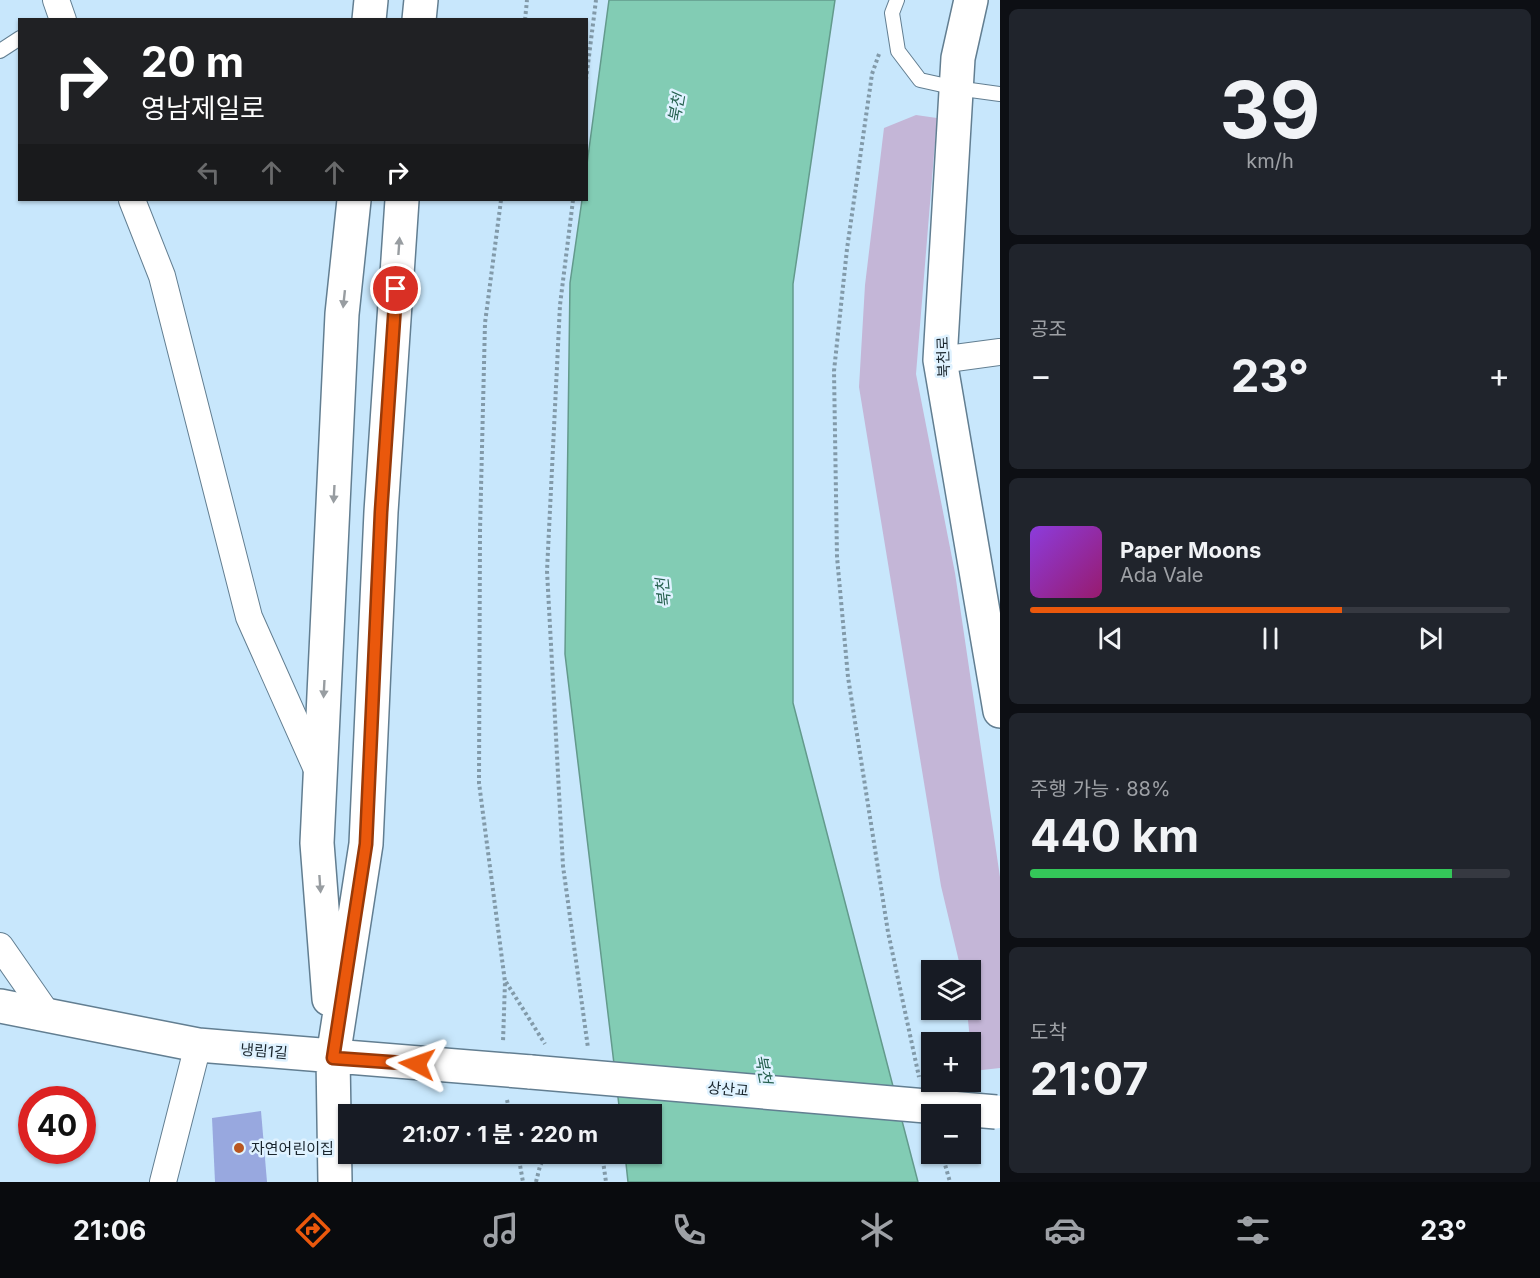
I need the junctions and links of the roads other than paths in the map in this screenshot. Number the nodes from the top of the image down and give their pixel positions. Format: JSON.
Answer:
{"nodes":[{"id":1,"x":371,"y":0,"type":"edge"},
{"id":2,"x":421,"y":0,"type":"edge"},
{"id":3,"x":971,"y":0,"type":"edge"},
{"id":4,"x":895,"y":7,"type":"edge"},
{"id":5,"x":369,"y":18,"type":"edge"},
{"id":6,"x":419,"y":18,"type":"edge"},
{"id":7,"x":18,"y":39,"type":"edge"},
{"id":8,"x":0,"y":51,"type":"edge"},
{"id":9,"x":956,"y":88,"type":"junction"},
{"id":10,"x":1000,"y":94,"type":"edge"},
{"id":11,"x":132,"y":201,"type":"edge"},
{"id":12,"x":354,"y":201,"type":"edge"},
{"id":13,"x":402,"y":201,"type":"edge"},
{"id":14,"x":1000,"y":352,"type":"edge"},
{"id":15,"x":940,"y":360,"type":"junction"},
{"id":16,"x":1000,"y":711,"type":"edge"},
{"id":17,"x":320,"y":775,"type":"junction"},
{"id":18,"x":0,"y":946,"type":"edge"},
{"id":19,"x":0,"y":1006,"type":"edge"},
{"id":20,"x":48,"y":1016,"type":"junction"},
{"id":21,"x":198,"y":1046,"type":"junction"},
{"id":22,"x":333,"y":1058,"type":"junction"},
{"id":23,"x":526,"y":1063,"type":"joint"},
{"id":24,"x":998,"y":1112,"type":"edge"},
{"id":25,"x":163,"y":1182,"type":"edge"},
{"id":26,"x":334,"y":1182,"type":"edge"}],
"edges":[{"from":1,"to":5,"type":"street"},
{"from":2,"to":6,"type":"street"},
{"from":3,"to":9,"type":"street","name":"북천로"},
{"from":4,"to":9,"type":"lane"},
{"from":7,"to":8,"type":"lane"},
{"from":9,"to":10,"type":"lane"},
{"from":9,"to":15,"type":"street","name":"북천로"},
{"from":11,"to":17,"type":"street"},
{"from":12,"to":17,"type":"street","one_way":true},
{"from":22,"to":13,"type":"street","one_way":true},
{"from":14,"to":15,"type":"street"},
{"from":15,"to":16,"type":"street","name":"북천로"},
{"from":17,"to":22,"type":"street","one_way":true},
{"from":18,"to":20,"type":"street"},
{"from":19,"to":20,"type":"street","name":"냉림1길"},
{"from":20,"to":21,"type":"street","name":"냉림1길"},
{"from":21,"to":22,"type":"street","name":"냉림1길"},
{"from":21,"to":25,"type":"street"},
{"from":22,"to":23,"type":"street","name":"냉림1길"},
{"from":22,"to":26,"type":"street"},
{"from":23,"to":24,"type":"street","name":"상산교","bridge":true}]}
